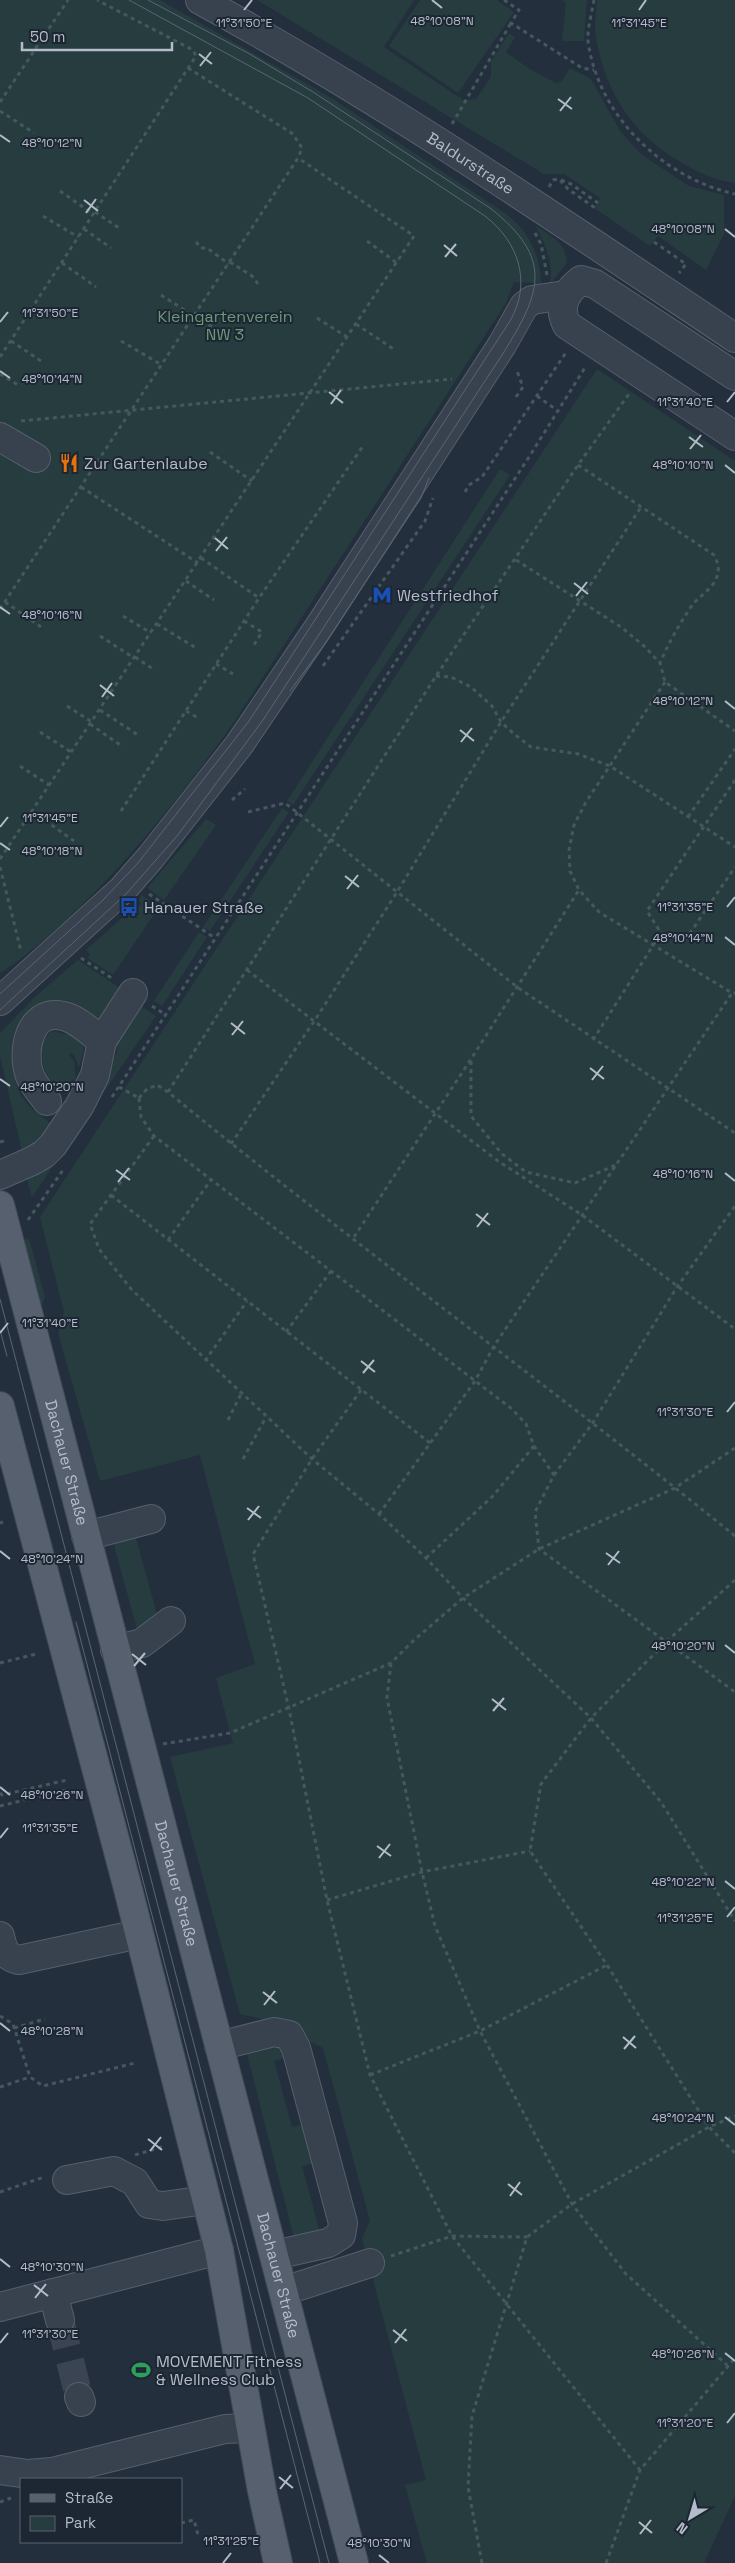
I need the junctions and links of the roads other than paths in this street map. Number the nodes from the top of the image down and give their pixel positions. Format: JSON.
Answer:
{"nodes":[{"id":1,"x":200,"y":0,"type":"edge"},
{"id":2,"x":583,"y":237,"type":"junction"},
{"id":3,"x":573,"y":287,"type":"junction"},
{"id":4,"x":735,"y":338,"type":"edge"},
{"id":5,"x":735,"y":376,"type":"edge"},
{"id":6,"x":9,"y":429,"type":"edge"},
{"id":7,"x":735,"y":436,"type":"edge"},
{"id":8,"x":36,"y":458,"type":"dead end"},
{"id":9,"x":133,"y":993,"type":"dead end"},
{"id":10,"x":0,"y":1001,"type":"edge"},
{"id":11,"x":102,"y":1041,"type":"junction"},
{"id":12,"x":47,"y":1101,"type":"dead end"},
{"id":13,"x":0,"y":1175,"type":"edge"},
{"id":14,"x":0,"y":1205,"type":"edge"},
{"id":15,"x":0,"y":1406,"type":"edge"},
{"id":16,"x":151,"y":1519,"type":"dead end"},
{"id":17,"x":86,"y":1536,"type":"junction"},
{"id":18,"x":171,"y":1621,"type":"dead end"},
{"id":19,"x":115,"y":1650,"type":"junction"},
{"id":20,"x":139,"y":1934,"type":"junction"},
{"id":21,"x":0,"y":1936,"type":"edge"},
{"id":22,"x":219,"y":2046,"type":"junction"},
{"id":23,"x":67,"y":2180,"type":"dead end"},
{"id":24,"x":206,"y":2200,"type":"junction"},
{"id":25,"x":218,"y":2250,"type":"junction"},
{"id":26,"x":275,"y":2255,"type":"junction"},
{"id":27,"x":370,"y":2263,"type":"road end"},
{"id":28,"x":284,"y":2291,"type":"junction"},
{"id":29,"x":53,"y":2294,"type":"junction"},
{"id":30,"x":0,"y":2307,"type":"edge"},
{"id":31,"x":60,"y":2320,"type":"tunnel mouth"},
{"id":32,"x":250,"y":2428,"type":"junction"},
{"id":33,"x":0,"y":2470,"type":"edge"},
{"id":34,"x":96,"y":2471,"type":"edge"},
{"id":35,"x":278,"y":2563,"type":"edge"},
{"id":36,"x":354,"y":2563,"type":"edge"}],
"edges":[{"from":1,"to":2,"type":"street","name":"Baldurstraße"},
{"from":2,"to":3,"type":"street"},
{"from":2,"to":4,"type":"street","name":"Baldurstraße"},
{"from":3,"to":5,"type":"street"},
{"from":3,"to":7,"type":"street"},
{"from":3,"to":10,"type":"street"},
{"from":6,"to":8,"type":"street"},
{"from":9,"to":11,"type":"street"},
{"from":11,"to":12,"type":"street"},
{"from":11,"to":13,"type":"street"},
{"from":14,"to":17,"type":"main road","name":"Dachauer Straße"},
{"from":15,"to":20,"type":"main road"},
{"from":16,"to":17,"type":"street"},
{"from":17,"to":19,"type":"main road","name":"Dachauer Straße"},
{"from":18,"to":19,"type":"street"},
{"from":19,"to":22,"type":"main road","name":"Dachauer Straße"},
{"from":20,"to":21,"type":"street"},
{"from":20,"to":24,"type":"main road"},
{"from":22,"to":26,"type":"main road","name":"Dachauer Straße"},
{"from":22,"to":26,"type":"street"},
{"from":23,"to":24,"type":"street"},
{"from":24,"to":25,"type":"main road"},
{"from":25,"to":29,"type":"street"},
{"from":25,"to":32,"type":"main road"},
{"from":26,"to":28,"type":"main road","name":"Dachauer Straße"},
{"from":27,"to":28,"type":"street"},
{"from":28,"to":36,"type":"main road","name":"Dachauer Straße"},
{"from":29,"to":30,"type":"street"},
{"from":29,"to":31,"type":"street"},
{"from":32,"to":34,"type":"street"},
{"from":32,"to":35,"type":"main road"},
{"from":33,"to":34,"type":"street"}]}
